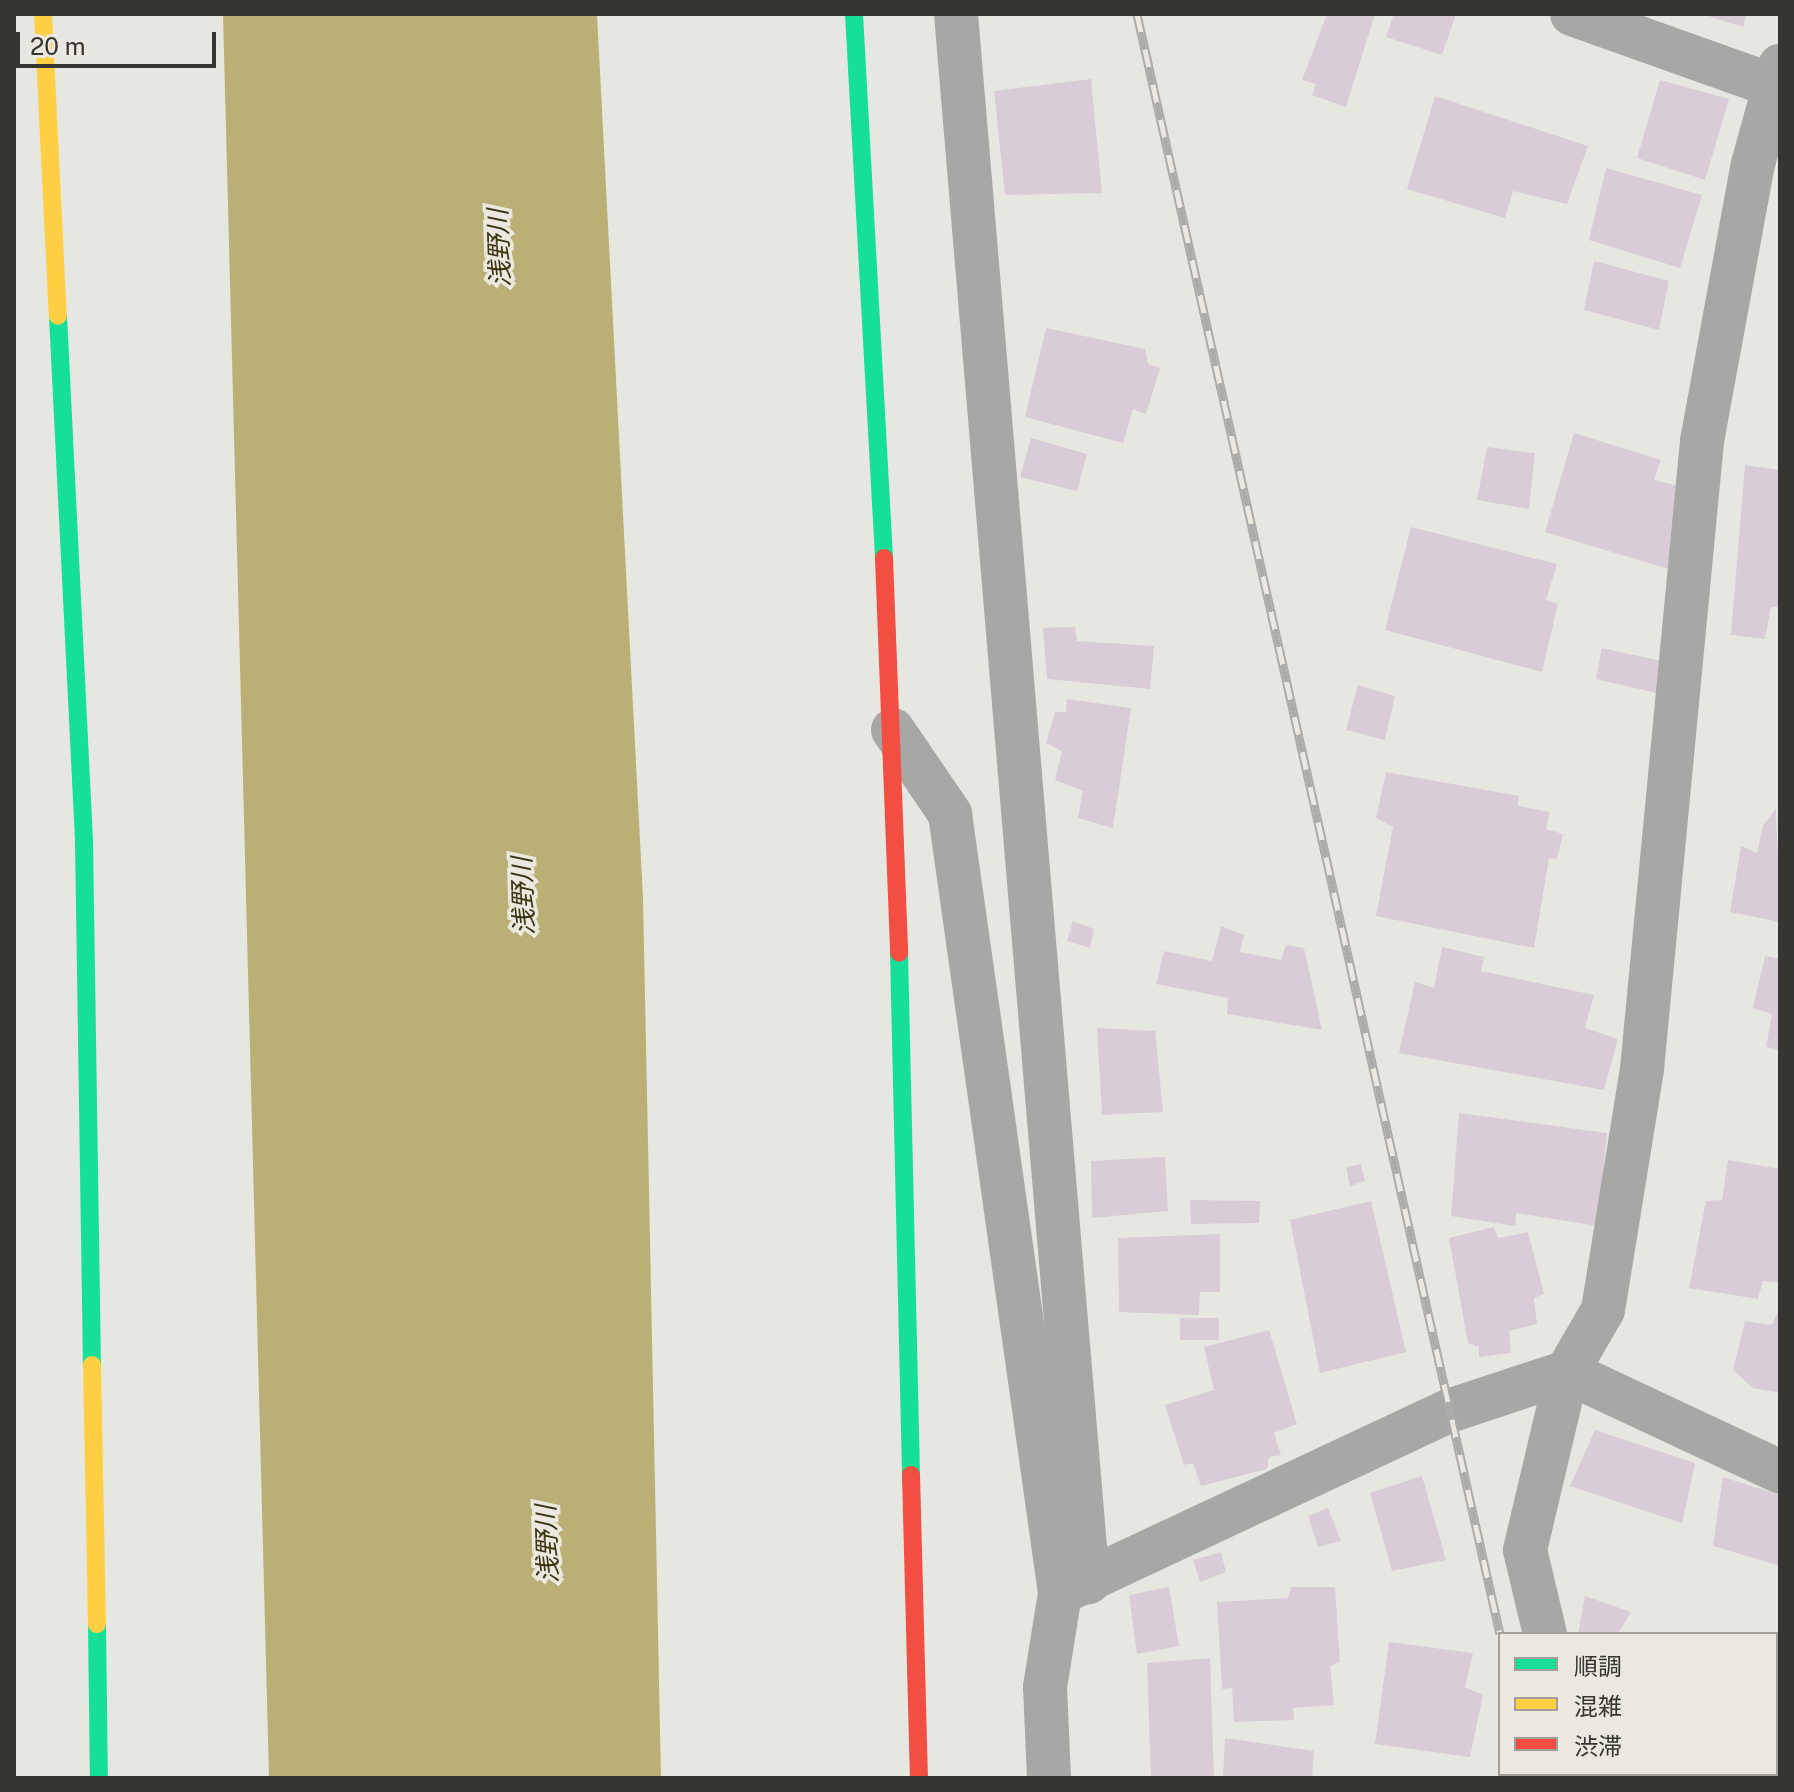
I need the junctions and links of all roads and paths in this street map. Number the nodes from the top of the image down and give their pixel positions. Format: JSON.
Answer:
{"nodes":[{"id":1,"x":43,"y":14,"type":"edge"},
{"id":2,"x":854,"y":14,"type":"edge"},
{"id":3,"x":956,"y":14,"type":"edge"},
{"id":4,"x":1572,"y":14,"type":"edge"},
{"id":5,"x":1777,"y":76,"type":"edge"},
{"id":6,"x":1766,"y":172,"type":"edge"},
{"id":7,"x":893,"y":730,"type":"junction"},
{"id":8,"x":1567,"y":1372,"type":"junction"},
{"id":9,"x":1780,"y":1472,"type":"edge"},
{"id":10,"x":1074,"y":1587,"type":"junction"},
{"id":11,"x":1545,"y":1632,"type":"edge"},
{"id":12,"x":99,"y":1778,"type":"edge"},
{"id":13,"x":919,"y":1778,"type":"edge"},
{"id":14,"x":1049,"y":1778,"type":"edge"}],
"edges":[{"from":1,"to":12,"type":"street"},
{"from":2,"to":7,"type":"street"},
{"from":3,"to":10,"type":"street"},
{"from":4,"to":5,"type":"street"},
{"from":5,"to":6,"type":"street"},
{"from":6,"to":8,"type":"street"},
{"from":7,"to":10,"type":"street"},
{"from":7,"to":13,"type":"street"},
{"from":8,"to":9,"type":"street"},
{"from":8,"to":10,"type":"street"},
{"from":8,"to":11,"type":"street"},
{"from":10,"to":14,"type":"street"}]}
